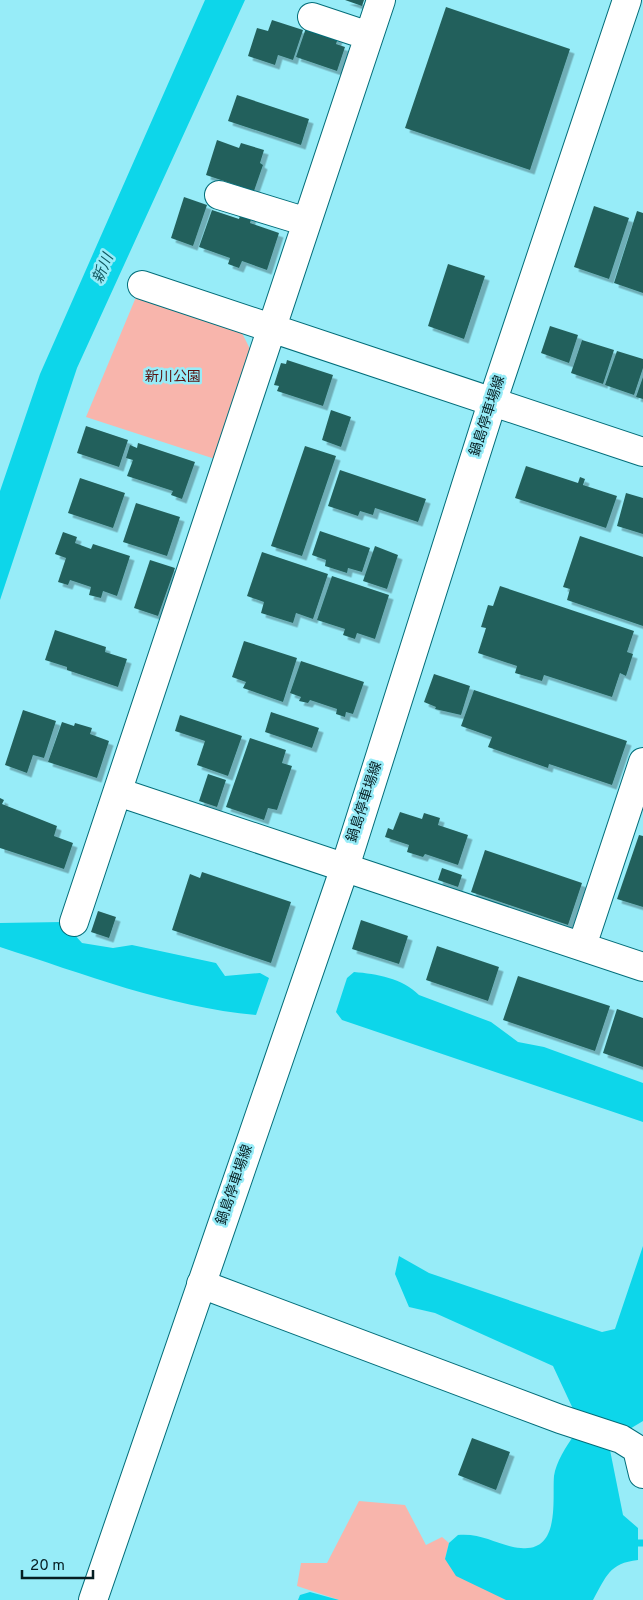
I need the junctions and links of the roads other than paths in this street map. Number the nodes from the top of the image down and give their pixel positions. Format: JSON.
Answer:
{"nodes":[{"id":1,"x":381,"y":0,"type":"edge"},
{"id":2,"x":627,"y":0,"type":"edge"},
{"id":3,"x":312,"y":17,"type":"dead end"},
{"id":4,"x":369,"y":36,"type":"junction"},
{"id":5,"x":219,"y":195,"type":"dead end"},
{"id":6,"x":307,"y":222,"type":"junction"},
{"id":7,"x":142,"y":285,"type":"dead end"},
{"id":8,"x":272,"y":328,"type":"junction"},
{"id":9,"x":492,"y":403,"type":"junction"},
{"id":10,"x":643,"y":452,"type":"edge"},
{"id":11,"x":643,"y":762,"type":"edge"},
{"id":12,"x":118,"y":792,"type":"junction"},
{"id":13,"x":345,"y":867,"type":"junction"},
{"id":14,"x":74,"y":922,"type":"dead end"},
{"id":15,"x":582,"y":946,"type":"junction"},
{"id":16,"x":643,"y":967,"type":"edge"},
{"id":17,"x":201,"y":1284,"type":"junction"},
{"id":18,"x":643,"y":1474,"type":"edge"},
{"id":19,"x":93,"y":1600,"type":"edge"}],
"edges":[{"from":1,"to":4,"type":"street"},
{"from":2,"to":9,"type":"street","name":"鍋島停車場線"},
{"from":3,"to":4,"type":"street"},
{"from":4,"to":6,"type":"street"},
{"from":5,"to":6,"type":"street"},
{"from":6,"to":8,"type":"street"},
{"from":7,"to":8,"type":"street"},
{"from":8,"to":9,"type":"street"},
{"from":8,"to":12,"type":"street"},
{"from":9,"to":10,"type":"street"},
{"from":9,"to":13,"type":"street","name":"鍋島停車場線"},
{"from":11,"to":15,"type":"street"},
{"from":12,"to":13,"type":"street"},
{"from":12,"to":14,"type":"street"},
{"from":13,"to":15,"type":"street"},
{"from":13,"to":17,"type":"street","name":"鍋島停車場線"},
{"from":15,"to":16,"type":"street"},
{"from":17,"to":18,"type":"street"},
{"from":17,"to":19,"type":"street","name":"鍋島停車場線"}]}
